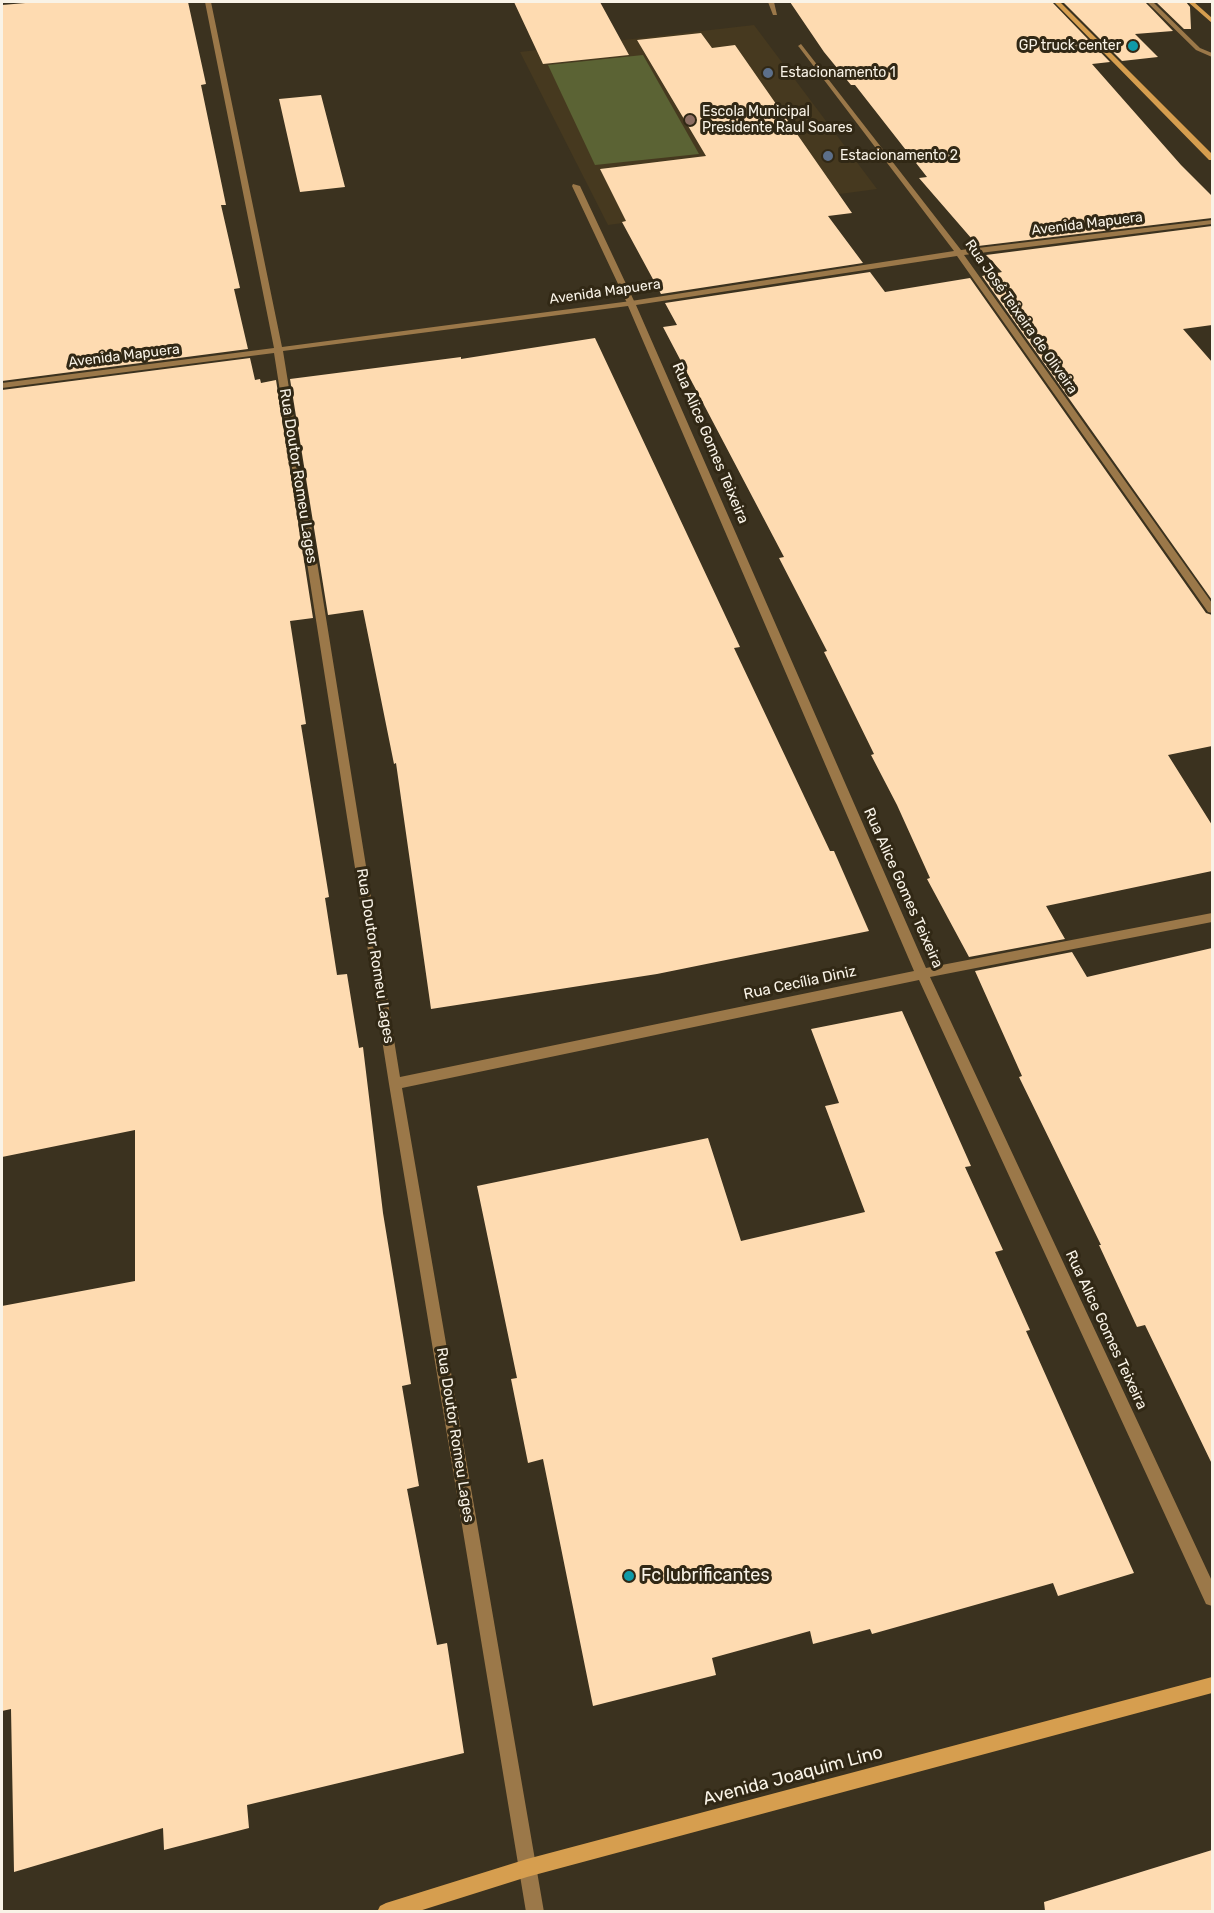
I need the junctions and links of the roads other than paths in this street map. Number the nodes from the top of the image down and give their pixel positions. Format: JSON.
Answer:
{"nodes":[{"id":1,"x":208,"y":2,"type":"edge"},
{"id":2,"x":771,"y":2,"type":"edge"},
{"id":3,"x":1057,"y":2,"type":"edge"},
{"id":4,"x":1150,"y":2,"type":"edge"},
{"id":5,"x":1191,"y":2,"type":"edge"},
{"id":6,"x":775,"y":14,"type":"dead end"},
{"id":7,"x":1212,"y":21,"type":"edge"},
{"id":8,"x":801,"y":46,"type":"dead end"},
{"id":9,"x":1212,"y":55,"type":"edge"},
{"id":10,"x":1212,"y":159,"type":"edge"},
{"id":11,"x":576,"y":186,"type":"dead end"},
{"id":12,"x":1212,"y":222,"type":"edge"},
{"id":13,"x":959,"y":253,"type":"junction"},
{"id":14,"x":631,"y":303,"type":"junction"},
{"id":15,"x":278,"y":349,"type":"junction"},
{"id":16,"x":2,"y":386,"type":"edge"},
{"id":17,"x":1212,"y":610,"type":"edge"},
{"id":18,"x":1212,"y":917,"type":"edge"},
{"id":19,"x":922,"y":974,"type":"junction"},
{"id":20,"x":395,"y":1084,"type":"junction"},
{"id":21,"x":1212,"y":1598,"type":"edge"},
{"id":22,"x":1212,"y":1684,"type":"edge"},
{"id":23,"x":527,"y":1868,"type":"junction"},
{"id":24,"x":386,"y":1911,"type":"edge"},
{"id":25,"x":535,"y":1911,"type":"edge"}],
"edges":[{"from":1,"to":15,"type":"street","name":"Rua Doutor Romeu Lages"},
{"from":2,"to":6,"type":"street"},
{"from":3,"to":10,"type":"street"},
{"from":4,"to":9,"type":"street"},
{"from":5,"to":7,"type":"street"},
{"from":8,"to":13,"type":"street","name":"Rua José Teixeira de Oliveira"},
{"from":11,"to":14,"type":"street","name":"Rua Alice Gomes Teixeira"},
{"from":12,"to":13,"type":"street","name":"Avenida Mapuera"},
{"from":13,"to":14,"type":"street","name":"Avenida Mapuera"},
{"from":13,"to":17,"type":"street","name":"Rua José Teixeira de Oliveira"},
{"from":14,"to":15,"type":"street","name":"Avenida Mapuera"},
{"from":14,"to":19,"type":"street","name":"Rua Alice Gomes Teixeira"},
{"from":15,"to":16,"type":"street","name":"Avenida Mapuera"},
{"from":15,"to":20,"type":"street","name":"Rua Doutor Romeu Lages"},
{"from":18,"to":19,"type":"street","name":"Rua Cecília Diniz"},
{"from":19,"to":20,"type":"street","name":"Rua Cecília Diniz"},
{"from":19,"to":21,"type":"street","name":"Rua Alice Gomes Teixeira"},
{"from":20,"to":23,"type":"street","name":"Rua Doutor Romeu Lages"},
{"from":22,"to":23,"type":"street","name":"Avenida Joaquim Lino"},
{"from":23,"to":24,"type":"street","name":"Avenida Joaquim Lino"},
{"from":23,"to":25,"type":"street","name":"Rua Doutor Romeu Lages"}]}
